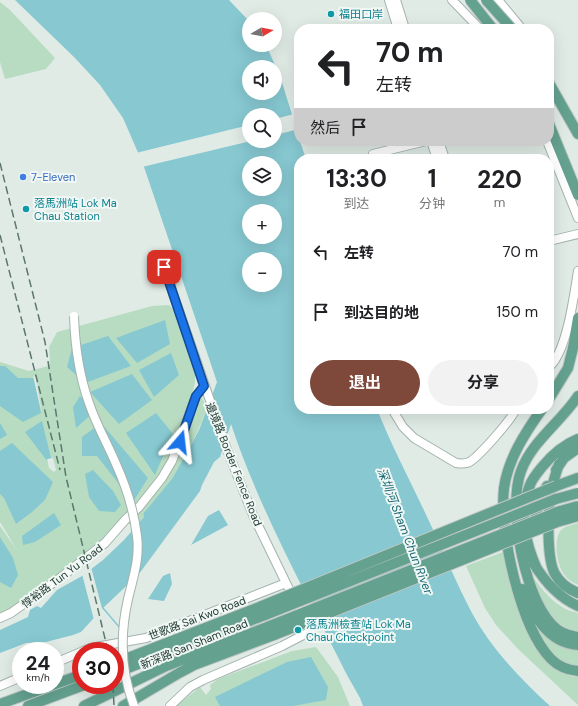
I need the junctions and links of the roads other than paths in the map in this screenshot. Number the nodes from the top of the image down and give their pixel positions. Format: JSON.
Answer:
{"nodes":[{"id":1,"x":389,"y":0,"type":"edge"},
{"id":2,"x":396,"y":0,"type":"edge"},
{"id":3,"x":452,"y":0,"type":"edge"},
{"id":4,"x":470,"y":0,"type":"edge"},
{"id":5,"x":486,"y":0,"type":"edge"},
{"id":6,"x":498,"y":0,"type":"edge"},
{"id":7,"x":396,"y":24,"type":"edge"},
{"id":8,"x":403,"y":24,"type":"edge"},
{"id":9,"x":475,"y":24,"type":"edge"},
{"id":10,"x":489,"y":24,"type":"edge"},
{"id":11,"x":508,"y":24,"type":"edge"},
{"id":12,"x":518,"y":24,"type":"edge"},
{"id":13,"x":554,"y":92,"type":"edge"},
{"id":14,"x":578,"y":134,"type":"edge"},
{"id":15,"x":554,"y":136,"type":"edge"},
{"id":16,"x":405,"y":146,"type":"edge"},
{"id":17,"x":372,"y":154,"type":"dead end"},
{"id":18,"x":554,"y":158,"type":"edge"},
{"id":19,"x":578,"y":195,"type":"edge"},
{"id":20,"x":578,"y":218,"type":"edge"},
{"id":21,"x":578,"y":234,"type":"edge"},
{"id":22,"x":554,"y":240,"type":"edge"},
{"id":23,"x":164,"y":267,"type":"dead end"},
{"id":24,"x":578,"y":272,"type":"edge"},
{"id":25,"x":74,"y":316,"type":"dead end"},
{"id":26,"x":578,"y":318,"type":"edge"},
{"id":27,"x":554,"y":360,"type":"edge"},
{"id":28,"x":204,"y":386,"type":"junction"},
{"id":29,"x":554,"y":391,"type":"edge"},
{"id":30,"x":578,"y":396,"type":"edge"},
{"id":31,"x":395,"y":414,"type":"edge"},
{"id":32,"x":513,"y":414,"type":"edge"},
{"id":33,"x":538,"y":414,"type":"edge"},
{"id":34,"x":578,"y":439,"type":"edge"},
{"id":35,"x":578,"y":448,"type":"edge"},
{"id":36,"x":559,"y":464,"type":"junction"},
{"id":37,"x":578,"y":478,"type":"edge"},
{"id":38,"x":578,"y":481,"type":"edge"},
{"id":39,"x":556,"y":486,"type":"junction"},
{"id":40,"x":578,"y":493,"type":"edge"},
{"id":41,"x":578,"y":506,"type":"edge"},
{"id":42,"x":578,"y":516,"type":"edge"},
{"id":43,"x":517,"y":527,"type":"junction"},
{"id":44,"x":504,"y":544,"type":"junction"},
{"id":45,"x":537,"y":569,"type":"junction"},
{"id":46,"x":286,"y":583,"type":"junction"},
{"id":47,"x":578,"y":593,"type":"edge"},
{"id":48,"x":578,"y":606,"type":"edge"},
{"id":49,"x":264,"y":611,"type":"junction"},
{"id":50,"x":0,"y":618,"type":"edge"},
{"id":51,"x":272,"y":630,"type":"junction"},
{"id":52,"x":578,"y":637,"type":"edge"},
{"id":53,"x":124,"y":642,"type":"edge"},
{"id":54,"x":578,"y":645,"type":"edge"},
{"id":55,"x":124,"y":660,"type":"edge"},
{"id":56,"x":124,"y":669,"type":"edge"},
{"id":57,"x":578,"y":671,"type":"edge"},
{"id":58,"x":12,"y":681,"type":"edge"},
{"id":59,"x":0,"y":686,"type":"edge"},
{"id":60,"x":72,"y":689,"type":"edge"},
{"id":61,"x":28,"y":694,"type":"edge"},
{"id":62,"x":0,"y":704,"type":"edge"},
{"id":63,"x":28,"y":706,"type":"edge"},
{"id":64,"x":84,"y":706,"type":"edge"},
{"id":65,"x":123,"y":706,"type":"edge"},
{"id":66,"x":134,"y":706,"type":"edge"},
{"id":67,"x":170,"y":706,"type":"edge"}],
"edges":[{"from":1,"to":7,"type":"street"},
{"from":2,"to":8,"type":"street"},
{"from":3,"to":9,"type":"street"},
{"from":4,"to":10,"type":"main road","bridge":true},
{"from":5,"to":11,"type":"main road","bridge":true},
{"from":6,"to":12,"type":"street"},
{"from":13,"to":14,"type":"main road"},
{"from":15,"to":19,"type":"main road"},
{"from":16,"to":17,"type":"street"},
{"from":18,"to":20,"type":"street"},
{"from":21,"to":22,"type":"street"},
{"from":23,"to":28,"type":"street","name":"邊境路 Border Fence Road"},
{"from":24,"to":27,"type":"street"},
{"from":25,"to":66,"type":"street","bridge":true},
{"from":26,"to":29,"type":"main road"},
{"from":28,"to":46,"type":"street","name":"邊境路 Border Fence Road"},
{"from":28,"to":50,"type":"street","name":"惇裕路 Tun Yu Road"},
{"from":30,"to":43,"type":"main road"},
{"from":31,"to":32,"type":"street"},
{"from":33,"to":44,"type":"main road"},
{"from":34,"to":45,"type":"main road"},
{"from":35,"to":36,"type":"main road"},
{"from":36,"to":45,"type":"main road"},
{"from":36,"to":47,"type":"main road"},
{"from":37,"to":39,"type":"main road"},
{"from":38,"to":39,"type":"main road"},
{"from":39,"to":49,"type":"main road","bridge":true},
{"from":40,"to":49,"type":"main road","bridge":true},
{"from":41,"to":44,"type":"main road","bridge":true},
{"from":42,"to":44,"type":"main road","bridge":true},
{"from":43,"to":45,"type":"main road"},
{"from":43,"to":52,"type":"main road"},
{"from":44,"to":51,"type":"main road","bridge":true},
{"from":44,"to":54,"type":"main road"},
{"from":44,"to":57,"type":"main road"},
{"from":45,"to":48,"type":"main road"},
{"from":46,"to":53,"type":"street","name":"世歌路 Sai Kwo Road"},
{"from":46,"to":67,"type":"street","name":"邊境路 Border Fence Road"},
{"from":49,"to":55,"type":"main road","name":"新深路 San Sham Road"},
{"from":49,"to":56,"type":"main road","name":"新深路 San Sham Road"},
{"from":51,"to":64,"type":"main road","name":"新深路 San Sham Road"},
{"from":51,"to":65,"type":"main road","name":"新深路 San Sham Road"},
{"from":58,"to":59,"type":"street"},
{"from":60,"to":63,"type":"main road"},
{"from":61,"to":62,"type":"main road"}]}
